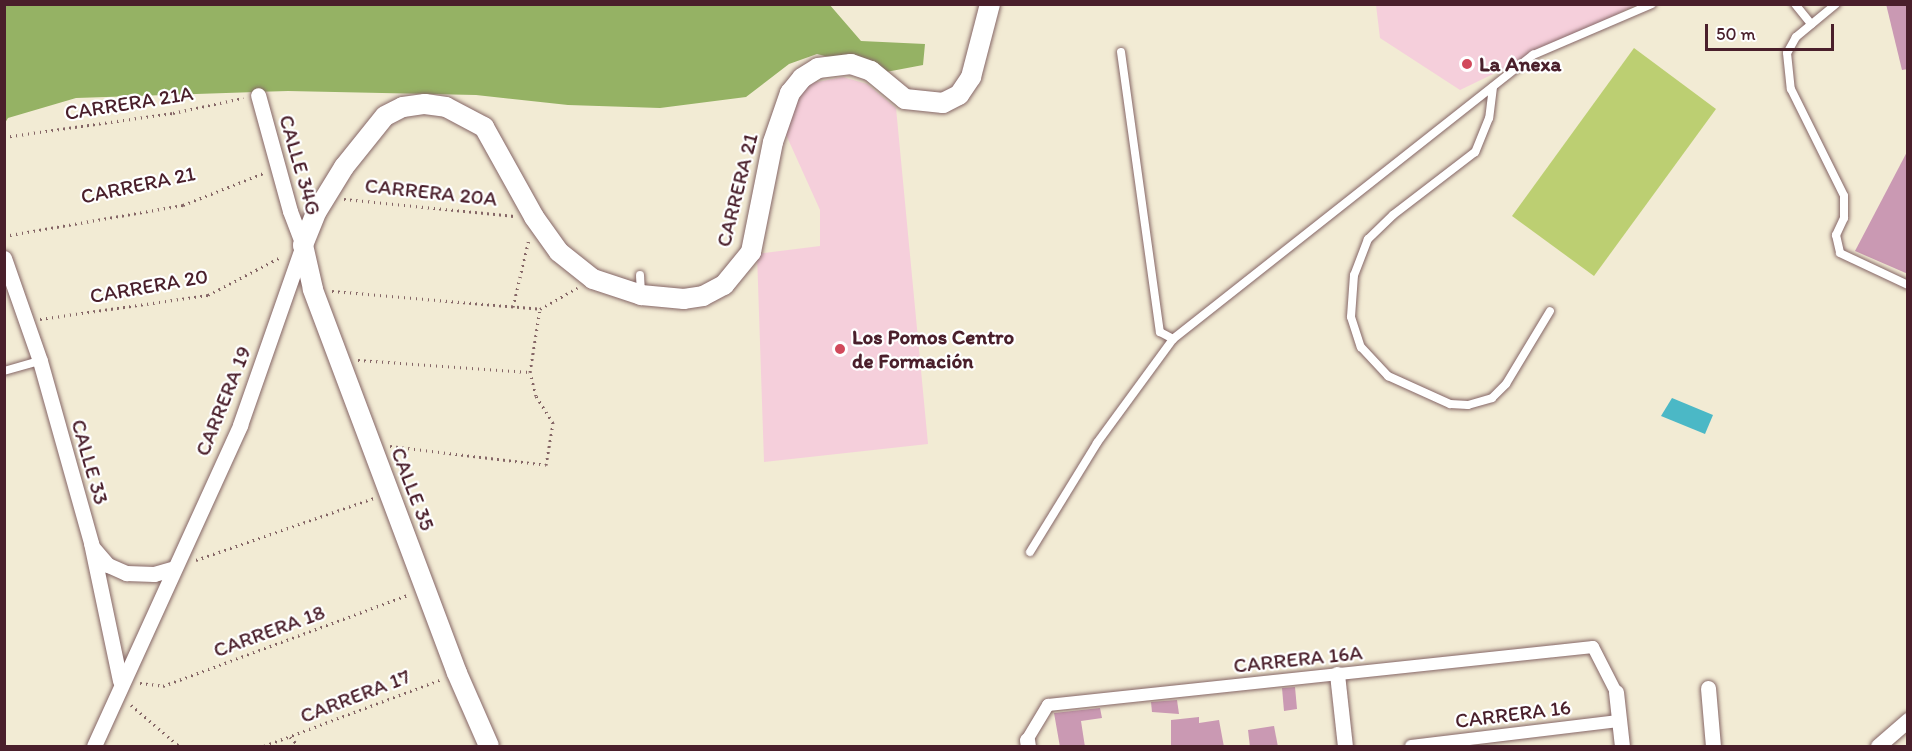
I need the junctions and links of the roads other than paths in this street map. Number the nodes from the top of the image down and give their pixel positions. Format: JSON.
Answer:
{"nodes":[{"id":1,"x":990,"y":4,"type":"edge"},
{"id":2,"x":1652,"y":4,"type":"edge"},
{"id":3,"x":1795,"y":4,"type":"edge"},
{"id":4,"x":1836,"y":4,"type":"edge"},
{"id":5,"x":1811,"y":24,"type":"junction"},
{"id":6,"x":1121,"y":52,"type":"dead end"},
{"id":7,"x":1493,"y":87,"type":"junction"},
{"id":8,"x":258,"y":95,"type":"road end"},
{"id":9,"x":303,"y":245,"type":"junction"},
{"id":10,"x":4,"y":258,"type":"edge"},
{"id":11,"x":1908,"y":285,"type":"edge"},
{"id":12,"x":1550,"y":311,"type":"dead end"},
{"id":13,"x":1173,"y":339,"type":"junction"},
{"id":14,"x":40,"y":361,"type":"junction"},
{"id":15,"x":4,"y":371,"type":"edge"},
{"id":16,"x":91,"y":543,"type":"junction"},
{"id":17,"x":1030,"y":552,"type":"dead end"},
{"id":18,"x":172,"y":569,"type":"junction"},
{"id":19,"x":1337,"y":675,"type":"junction"},
{"id":20,"x":118,"y":687,"type":"junction"},
{"id":21,"x":1708,"y":688,"type":"dead end"},
{"id":22,"x":1616,"y":692,"type":"joint"},
{"id":23,"x":1908,"y":720,"type":"edge"},
{"id":24,"x":1620,"y":721,"type":"junction"},
{"id":25,"x":1027,"y":743,"type":"edge"},
{"id":26,"x":93,"y":747,"type":"edge"},
{"id":27,"x":489,"y":747,"type":"edge"},
{"id":28,"x":1345,"y":747,"type":"edge"},
{"id":29,"x":1411,"y":747,"type":"edge"},
{"id":30,"x":1622,"y":747,"type":"edge"},
{"id":31,"x":1713,"y":747,"type":"edge"},
{"id":32,"x":1878,"y":747,"type":"edge"}],
"edges":[{"from":1,"to":9,"type":"street","name":"CARRERA 21"},
{"from":2,"to":7,"type":"lane"},
{"from":3,"to":5,"type":"lane"},
{"from":4,"to":5,"type":"lane"},
{"from":5,"to":11,"type":"lane"},
{"from":6,"to":13,"type":"lane"},
{"from":7,"to":12,"type":"lane"},
{"from":7,"to":13,"type":"lane"},
{"from":8,"to":9,"type":"street","name":"CALLE 34G"},
{"from":9,"to":18,"type":"street","name":"CARRERA 19"},
{"from":9,"to":27,"type":"street","name":"CALLE 35"},
{"from":10,"to":14,"type":"street","name":"CALLE 33"},
{"from":13,"to":17,"type":"lane"},
{"from":14,"to":15,"type":"lane"},
{"from":14,"to":16,"type":"street","name":"CALLE 33"},
{"from":16,"to":18,"type":"street"},
{"from":16,"to":20,"type":"street","name":"CALLE 33"},
{"from":18,"to":20,"type":"street","name":"CARRERA 19"},
{"from":19,"to":22,"type":"street","name":"CARRERA 16A"},
{"from":19,"to":25,"type":"street","name":"CARRERA 16A"},
{"from":19,"to":28,"type":"street"},
{"from":20,"to":26,"type":"street","name":"CARRERA 19"},
{"from":21,"to":31,"type":"street"},
{"from":22,"to":24,"type":"street"},
{"from":23,"to":32,"type":"street"},
{"from":24,"to":29,"type":"street","name":"CARRERA 16"},
{"from":24,"to":30,"type":"street"}]}
